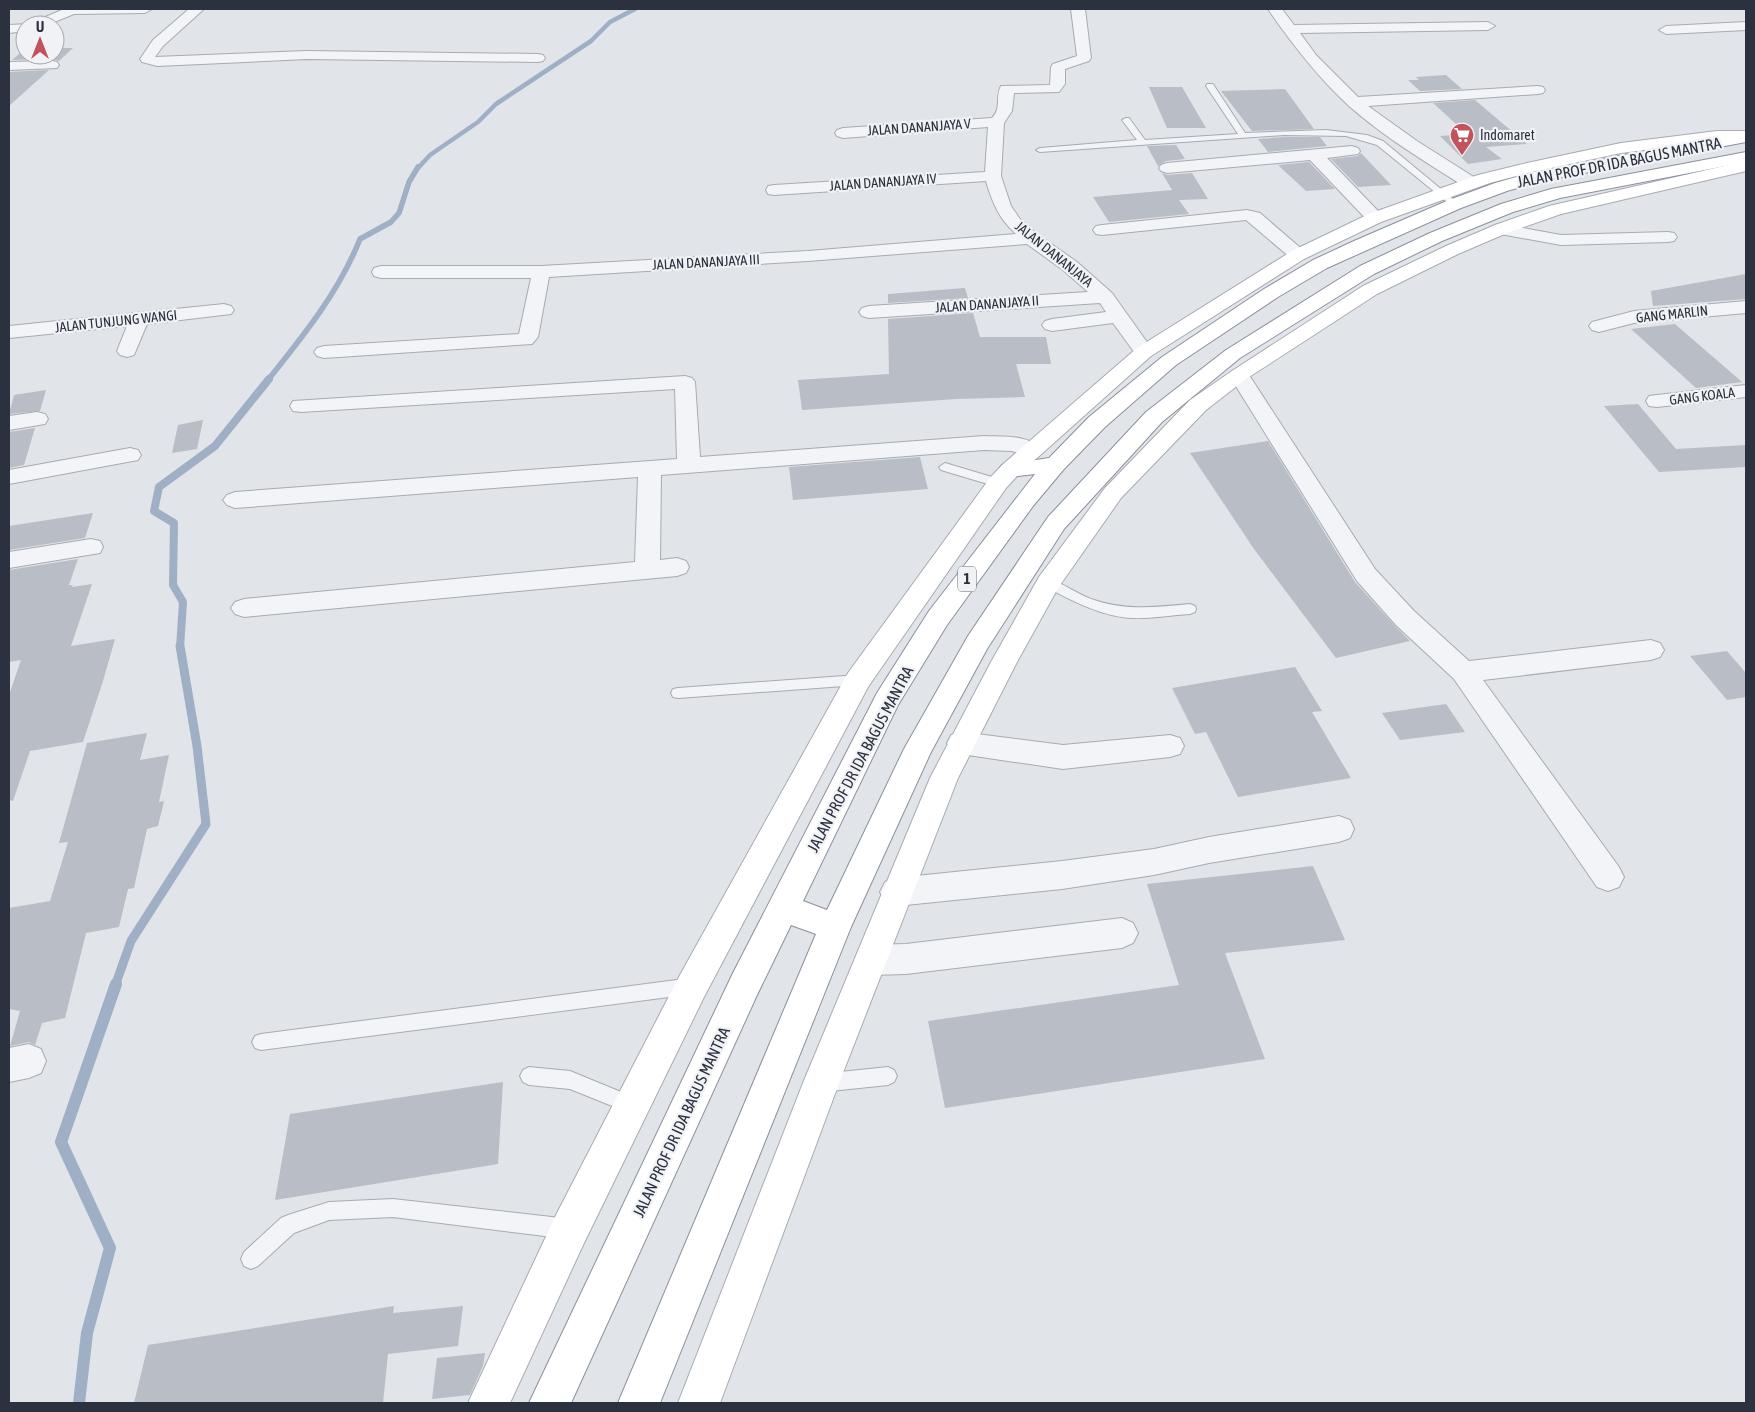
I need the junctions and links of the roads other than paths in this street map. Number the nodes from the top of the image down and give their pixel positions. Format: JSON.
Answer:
{"nodes":[{"id":1,"x":144,"y":9,"type":"edge"},
{"id":2,"x":196,"y":9,"type":"edge"},
{"id":3,"x":1078,"y":9,"type":"edge"},
{"id":4,"x":1276,"y":9,"type":"edge"},
{"id":5,"x":74,"y":10,"type":"edge"},
{"id":6,"x":61,"y":15,"type":"edge"},
{"id":7,"x":1488,"y":26,"type":"dead end"},
{"id":8,"x":1746,"y":26,"type":"edge"},
{"id":9,"x":1290,"y":30,"type":"junction"},
{"id":10,"x":1666,"y":30,"type":"dead end"},
{"id":11,"x":538,"y":58,"type":"dead end"},
{"id":12,"x":52,"y":65,"type":"dead end"},
{"id":13,"x":9,"y":66,"type":"edge"},
{"id":14,"x":1210,"y":86,"type":"dead end"},
{"id":15,"x":1538,"y":90,"type":"dead end"},
{"id":16,"x":1354,"y":102,"type":"junction"},
{"id":17,"x":1126,"y":120,"type":"dead end"},
{"id":18,"x":996,"y":122,"type":"junction"},
{"id":19,"x":843,"y":133,"type":"dead end"},
{"id":20,"x":1243,"y":136,"type":"junction"},
{"id":21,"x":1746,"y":136,"type":"edge"},
{"id":22,"x":1142,"y":142,"type":"junction"},
{"id":23,"x":1040,"y":150,"type":"dead end"},
{"id":24,"x":1352,"y":151,"type":"dead end"},
{"id":25,"x":1314,"y":156,"type":"junction"},
{"id":26,"x":1746,"y":157,"type":"edge"},
{"id":27,"x":1746,"y":166,"type":"edge"},
{"id":28,"x":1167,"y":168,"type":"dead end"},
{"id":29,"x":993,"y":176,"type":"junction"},
{"id":30,"x":1470,"y":184,"type":"junction"},
{"id":31,"x":774,"y":190,"type":"dead end"},
{"id":32,"x":1448,"y":199,"type":"junction"},
{"id":33,"x":1375,"y":218,"type":"junction"},
{"id":34,"x":1501,"y":229,"type":"junction"},
{"id":35,"x":1102,"y":230,"type":"dead end"},
{"id":36,"x":1668,"y":237,"type":"dead end"},
{"id":37,"x":1031,"y":238,"type":"junction"},
{"id":38,"x":1298,"y":254,"type":"junction"},
{"id":39,"x":1420,"y":255,"type":"junction"},
{"id":40,"x":382,"y":272,"type":"dead end"},
{"id":41,"x":541,"y":272,"type":"junction"},
{"id":42,"x":1105,"y":296,"type":"junction"},
{"id":43,"x":1746,"y":307,"type":"edge"},
{"id":44,"x":224,"y":310,"type":"dead end"},
{"id":45,"x":868,"y":312,"type":"dead end"},
{"id":46,"x":1120,"y":316,"type":"junction"},
{"id":47,"x":139,"y":319,"type":"junction"},
{"id":48,"x":1052,"y":325,"type":"dead end"},
{"id":49,"x":1599,"y":326,"type":"dead end"},
{"id":50,"x":9,"y":332,"type":"edge"},
{"id":51,"x":127,"y":351,"type":"dead end"},
{"id":52,"x":324,"y":352,"type":"dead end"},
{"id":53,"x":1144,"y":352,"type":"junction"},
{"id":54,"x":1239,"y":375,"type":"junction"},
{"id":55,"x":1746,"y":391,"type":"edge"},
{"id":56,"x":1657,"y":401,"type":"dead end"},
{"id":57,"x":301,"y":406,"type":"dead end"},
{"id":58,"x":37,"y":419,"type":"dead end"},
{"id":59,"x":9,"y":424,"type":"edge"},
{"id":60,"x":1030,"y":450,"type":"junction"},
{"id":61,"x":130,"y":455,"type":"dead end"},
{"id":62,"x":1056,"y":464,"type":"junction"},
{"id":63,"x":689,"y":465,"type":"junction"},
{"id":64,"x":945,"y":467,"type":"dead end"},
{"id":65,"x":650,"y":468,"type":"junction"},
{"id":66,"x":1004,"y":476,"type":"junction"},
{"id":67,"x":9,"y":477,"type":"edge"},
{"id":68,"x":1102,"y":489,"type":"junction"},
{"id":69,"x":235,"y":500,"type":"dead end"},
{"id":70,"x":90,"y":547,"type":"dead end"},
{"id":71,"x":9,"y":560,"type":"edge"},
{"id":72,"x":677,"y":567,"type":"dead end"},
{"id":73,"x":647,"y":570,"type":"junction"},
{"id":74,"x":1048,"y":583,"type":"junction"},
{"id":75,"x":244,"y":608,"type":"dead end"},
{"id":76,"x":1190,"y":609,"type":"dead end"},
{"id":77,"x":1651,"y":650,"type":"dead end"},
{"id":78,"x":1464,"y":672,"type":"junction"},
{"id":79,"x":858,"y":680,"type":"junction"},
{"id":80,"x":678,"y":693,"type":"dead end"},
{"id":81,"x":961,"y":743,"type":"junction"},
{"id":82,"x":1170,"y":746,"type":"dead end"},
{"id":83,"x":1339,"y":829,"type":"dead end"},
{"id":84,"x":1608,"y":877,"type":"dead end"},
{"id":85,"x":896,"y":892,"type":"junction"},
{"id":86,"x":782,"y":908,"type":"junction"},
{"id":87,"x":835,"y":927,"type":"junction"},
{"id":88,"x":1122,"y":933,"type":"dead end"},
{"id":89,"x":871,"y":960,"type":"junction"},
{"id":90,"x":692,"y":986,"type":"junction"},
{"id":91,"x":261,"y":1042,"type":"dead end"},
{"id":92,"x":529,"y":1076,"type":"dead end"},
{"id":93,"x":888,"y":1076,"type":"dead end"},
{"id":94,"x":821,"y":1084,"type":"junction"},
{"id":95,"x":632,"y":1105,"type":"junction"},
{"id":96,"x":570,"y":1229,"type":"junction"},
{"id":97,"x":251,"y":1259,"type":"dead end"},
{"id":98,"x":490,"y":1403,"type":"edge"},
{"id":99,"x":550,"y":1403,"type":"edge"},
{"id":100,"x":639,"y":1403,"type":"edge"},
{"id":101,"x":699,"y":1403,"type":"edge"}],
"edges":[{"from":1,"to":5,"type":"street"},
{"from":2,"to":11,"type":"street"},
{"from":3,"to":18,"type":"street","name":"JALAN DANANJAYA"},
{"from":4,"to":9,"type":"street"},
{"from":5,"to":6,"type":"street"},
{"from":7,"to":9,"type":"street"},
{"from":8,"to":10,"type":"street"},
{"from":9,"to":16,"type":"street"},
{"from":12,"to":13,"type":"street"},
{"from":14,"to":20,"type":"lane"},
{"from":15,"to":16,"type":"street"},
{"from":16,"to":30,"type":"street"},
{"from":17,"to":22,"type":"lane"},
{"from":18,"to":19,"type":"street","name":"JALAN DANANJAYA V"},
{"from":18,"to":29,"type":"street","name":"JALAN DANANJAYA"},
{"from":20,"to":22,"type":"lane"},
{"from":20,"to":32,"type":"lane"},
{"from":21,"to":30,"type":"main road"},
{"from":21,"to":32,"type":"main road","name":"JALAN PROF DR IDA BAGUS MANTRA","number":"1"},
{"from":22,"to":23,"type":"lane"},
{"from":24,"to":25,"type":"street"},
{"from":25,"to":28,"type":"street"},
{"from":25,"to":33,"type":"street"},
{"from":26,"to":39,"type":"main road","name":"JALAN PROF DR IDA BAGUS MANTRA"},
{"from":27,"to":34,"type":"main road"},
{"from":29,"to":31,"type":"street","name":"JALAN DANANJAYA IV"},
{"from":29,"to":37,"type":"street","name":"JALAN DANANJAYA"},
{"from":30,"to":32,"type":"main road"},
{"from":32,"to":33,"type":"main road"},
{"from":32,"to":62,"type":"main road","name":"JALAN PROF DR IDA BAGUS MANTRA","number":"1"},
{"from":33,"to":38,"type":"main road"},
{"from":34,"to":36,"type":"street"},
{"from":34,"to":39,"type":"main road"},
{"from":35,"to":38,"type":"street"},
{"from":37,"to":41,"type":"street","name":"JALAN DANANJAYA III"},
{"from":37,"to":42,"type":"street","name":"JALAN DANANJAYA"},
{"from":38,"to":53,"type":"main road"},
{"from":39,"to":54,"type":"main road"},
{"from":39,"to":68,"type":"main road","name":"JALAN PROF DR IDA BAGUS MANTRA"},
{"from":40,"to":41,"type":"street","name":"JALAN DANANJAYA III"},
{"from":41,"to":52,"type":"street"},
{"from":42,"to":45,"type":"street","name":"JALAN DANANJAYA II"},
{"from":42,"to":46,"type":"street","name":"JALAN DANANJAYA"},
{"from":43,"to":49,"type":"street","name":"GANG MARLIN"},
{"from":44,"to":47,"type":"street","name":"JALAN TUNJUNG WANGI"},
{"from":46,"to":48,"type":"street"},
{"from":46,"to":53,"type":"street","name":"JALAN DANANJAYA"},
{"from":47,"to":50,"type":"street","name":"JALAN TUNJUNG WANGI"},
{"from":47,"to":51,"type":"street"},
{"from":53,"to":60,"type":"main road"},
{"from":54,"to":68,"type":"main road"},
{"from":54,"to":78,"type":"street"},
{"from":55,"to":56,"type":"street","name":"GANG KOALA"},
{"from":57,"to":63,"type":"street"},
{"from":58,"to":59,"type":"street"},
{"from":60,"to":63,"type":"street"},
{"from":60,"to":66,"type":"main road"},
{"from":61,"to":67,"type":"street"},
{"from":62,"to":66,"type":"main road"},
{"from":62,"to":86,"type":"main road","name":"JALAN PROF DR IDA BAGUS MANTRA","number":"1"},
{"from":63,"to":65,"type":"street"},
{"from":64,"to":66,"type":"lane"},
{"from":65,"to":69,"type":"street"},
{"from":65,"to":73,"type":"street"},
{"from":66,"to":79,"type":"main road"},
{"from":68,"to":74,"type":"main road"},
{"from":68,"to":87,"type":"main road","name":"JALAN PROF DR IDA BAGUS MANTRA"},
{"from":70,"to":71,"type":"street"},
{"from":72,"to":73,"type":"street"},
{"from":73,"to":75,"type":"street"},
{"from":74,"to":76,"type":"lane"},
{"from":74,"to":81,"type":"main road"},
{"from":77,"to":78,"type":"street"},
{"from":78,"to":84,"type":"street"},
{"from":79,"to":80,"type":"lane"},
{"from":79,"to":90,"type":"main road"},
{"from":81,"to":82,"type":"street"},
{"from":81,"to":85,"type":"main road"},
{"from":83,"to":85,"type":"street"},
{"from":85,"to":89,"type":"main road"},
{"from":86,"to":87,"type":"main road"},
{"from":86,"to":99,"type":"main road","name":"JALAN PROF DR IDA BAGUS MANTRA","number":"1"},
{"from":87,"to":100,"type":"main road","name":"JALAN PROF DR IDA BAGUS MANTRA"},
{"from":88,"to":89,"type":"street"},
{"from":89,"to":94,"type":"main road"},
{"from":90,"to":91,"type":"lane"},
{"from":90,"to":95,"type":"main road"},
{"from":92,"to":95,"type":"lane"},
{"from":93,"to":94,"type":"lane"},
{"from":94,"to":101,"type":"main road"},
{"from":95,"to":96,"type":"main road"},
{"from":96,"to":97,"type":"lane"},
{"from":96,"to":98,"type":"main road"}]}
